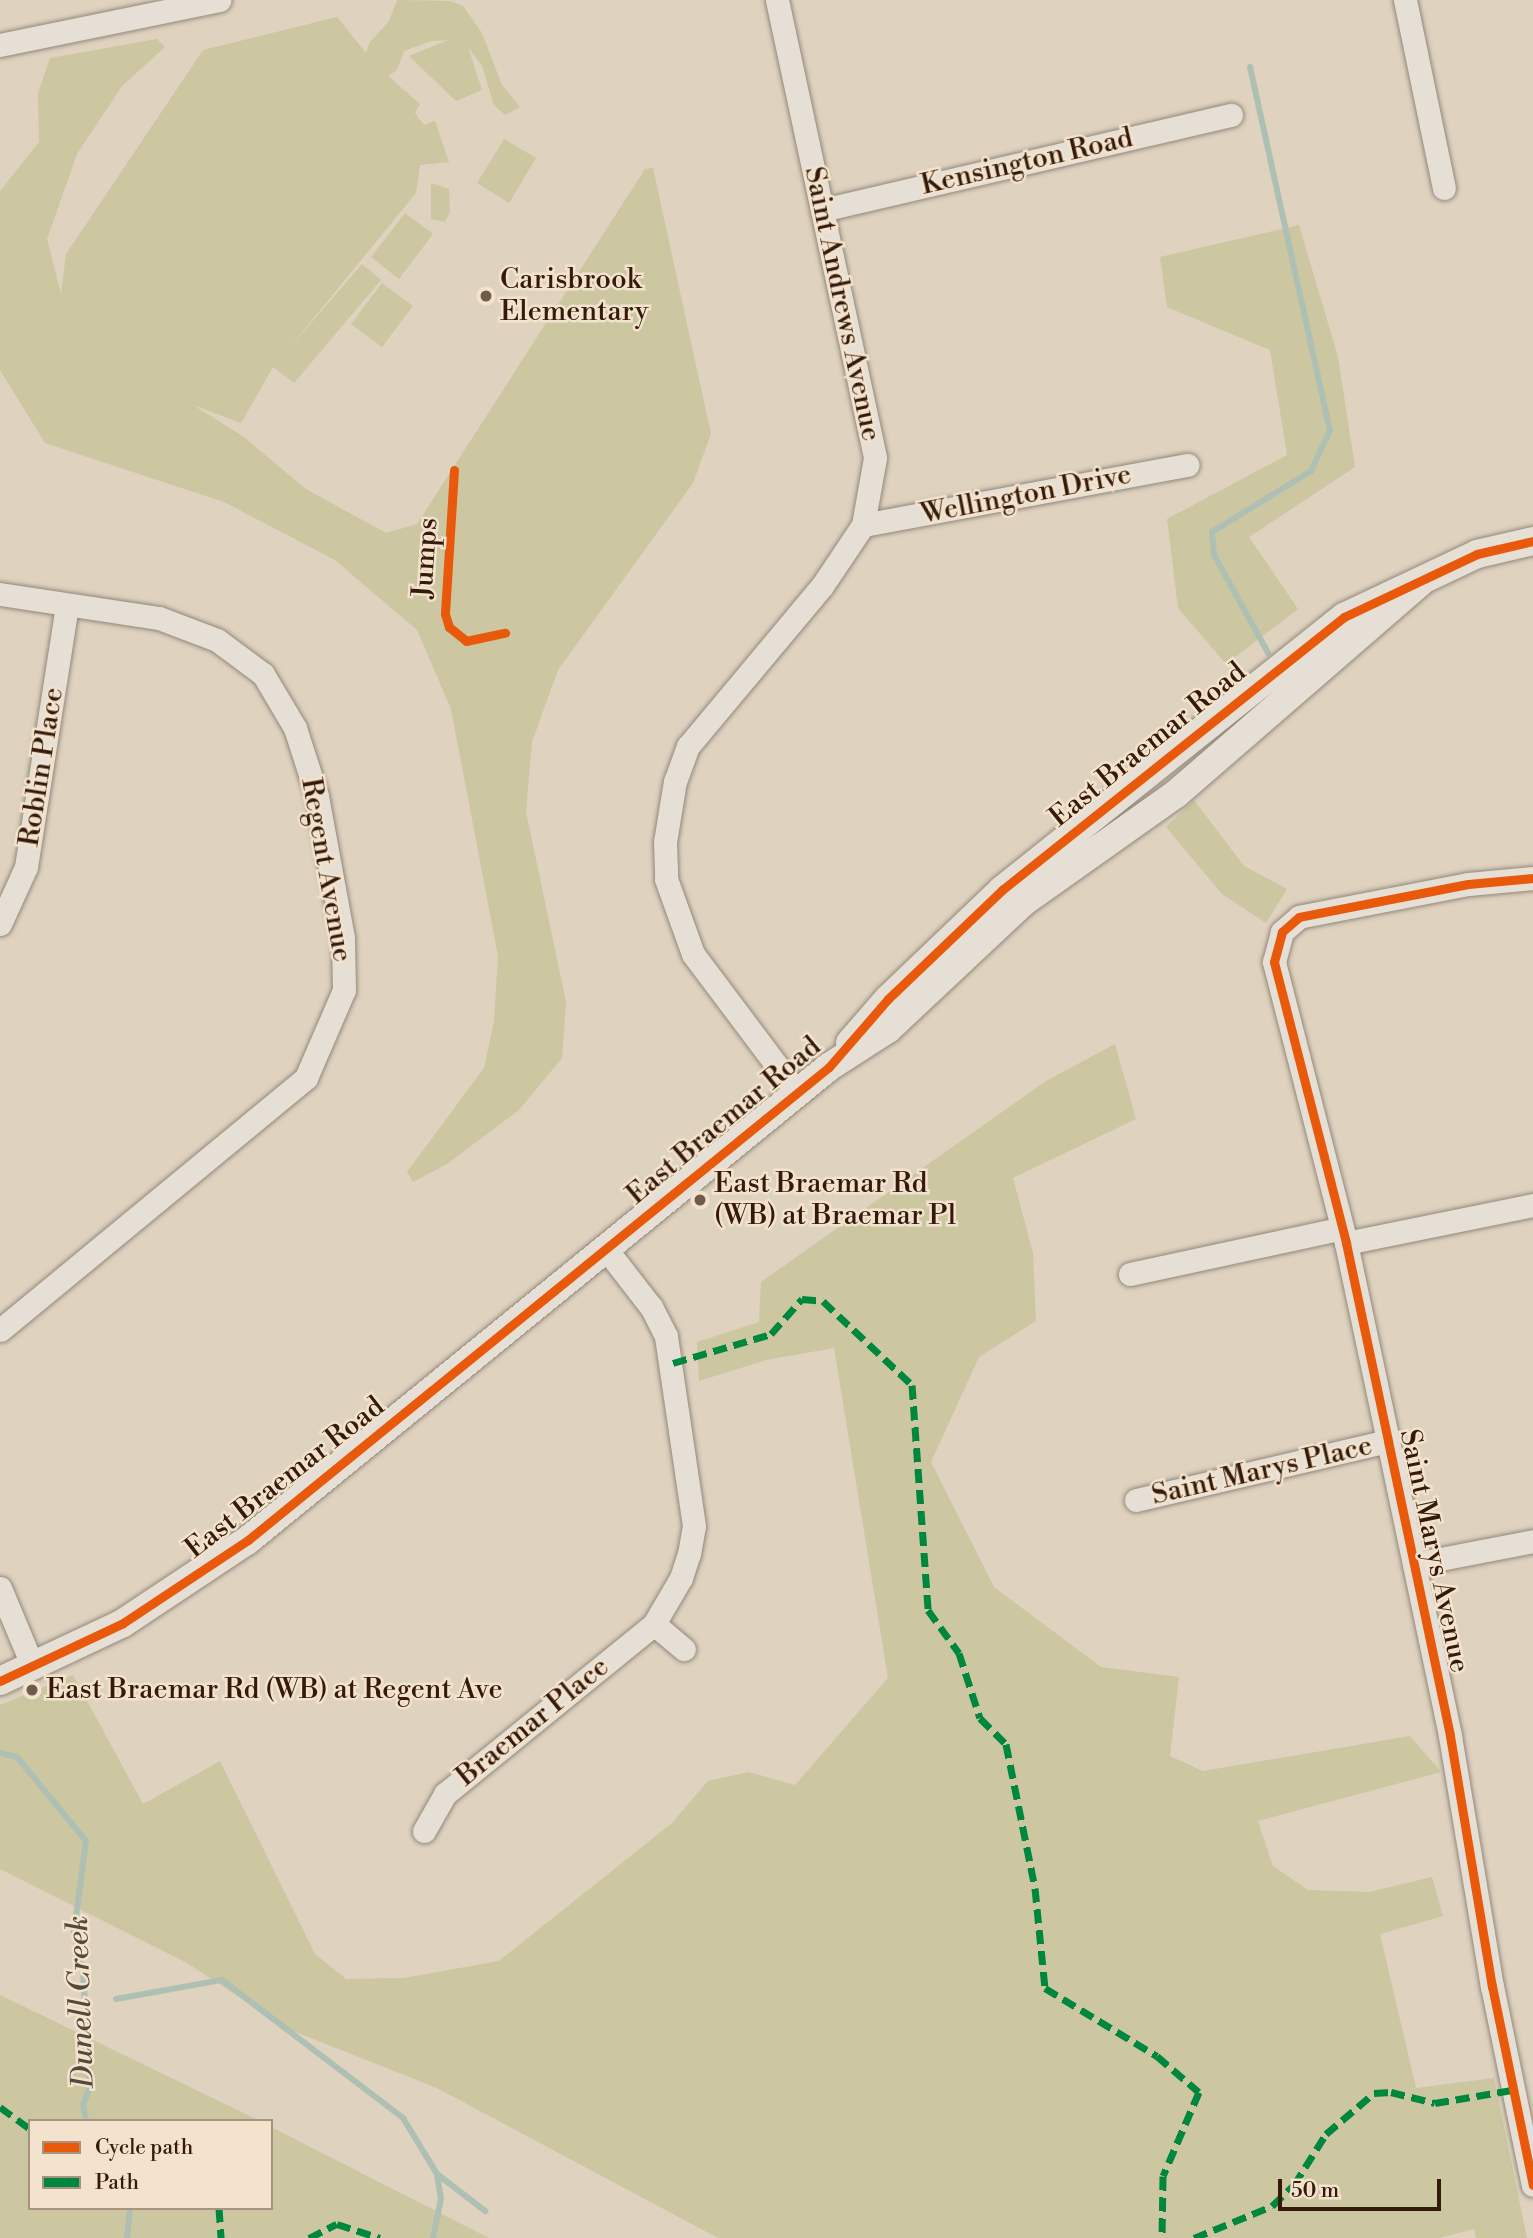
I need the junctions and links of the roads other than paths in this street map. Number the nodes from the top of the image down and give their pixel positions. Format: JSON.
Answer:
{"nodes":[{"id":1,"x":219,"y":0,"type":"edge"},
{"id":2,"x":777,"y":0,"type":"edge"},
{"id":3,"x":1405,"y":0,"type":"edge"},
{"id":4,"x":0,"y":45,"type":"edge"},
{"id":5,"x":1231,"y":115,"type":"dead end"},
{"id":6,"x":1444,"y":188,"type":"dead end"},
{"id":7,"x":822,"y":210,"type":"junction"},
{"id":8,"x":1188,"y":465,"type":"dead end"},
{"id":9,"x":863,"y":525,"type":"junction"},
{"id":10,"x":1533,"y":541,"type":"edge"},
{"id":11,"x":0,"y":594,"type":"edge"},
{"id":12,"x":67,"y":606,"type":"junction"},
{"id":13,"x":1533,"y":878,"type":"edge"},
{"id":14,"x":2,"y":918,"type":"edge"},
{"id":15,"x":798,"y":1094,"type":"junction"},
{"id":16,"x":1533,"y":1205,"type":"edge"},
{"id":17,"x":1344,"y":1236,"type":"junction"},
{"id":18,"x":606,"y":1249,"type":"junction"},
{"id":19,"x":1130,"y":1274,"type":"dead end"},
{"id":20,"x":0,"y":1330,"type":"edge"},
{"id":21,"x":1388,"y":1441,"type":"junction"},
{"id":22,"x":1136,"y":1500,"type":"dead end"},
{"id":23,"x":1533,"y":1541,"type":"edge"},
{"id":24,"x":1414,"y":1564,"type":"junction"},
{"id":25,"x":0,"y":1588,"type":"edge"},
{"id":26,"x":654,"y":1624,"type":"junction"},
{"id":27,"x":684,"y":1649,"type":"dead end"},
{"id":28,"x":33,"y":1667,"type":"junction"},
{"id":29,"x":0,"y":1681,"type":"edge"},
{"id":30,"x":424,"y":1831,"type":"dead end"},
{"id":31,"x":1533,"y":2185,"type":"edge"}],
"edges":[{"from":1,"to":4,"type":"street"},
{"from":2,"to":7,"type":"street","name":"Saint Andrews Avenue"},
{"from":3,"to":6,"type":"street"},
{"from":5,"to":7,"type":"street","name":"Kensington Road"},
{"from":7,"to":9,"type":"street","name":"Saint Andrews Avenue"},
{"from":8,"to":9,"type":"street","name":"Wellington Drive"},
{"from":9,"to":15,"type":"street","name":"Saint Andrews Avenue"},
{"from":10,"to":15,"type":"street","name":"East Braemar Road"},
{"from":11,"to":12,"type":"street","name":"Regent Avenue"},
{"from":12,"to":14,"type":"street","name":"Roblin Place"},
{"from":12,"to":20,"type":"street","name":"Regent Avenue"},
{"from":13,"to":17,"type":"street","name":"Saint Marys Avenue"},
{"from":15,"to":18,"type":"street","name":"East Braemar Road"},
{"from":16,"to":17,"type":"street"},
{"from":17,"to":19,"type":"street"},
{"from":17,"to":21,"type":"street","name":"Saint Marys Avenue"},
{"from":18,"to":26,"type":"street","name":"Braemar Place"},
{"from":18,"to":28,"type":"street","name":"East Braemar Road"},
{"from":21,"to":22,"type":"street","name":"Saint Marys Place"},
{"from":21,"to":24,"type":"street","name":"Saint Marys Avenue"},
{"from":23,"to":24,"type":"street"},
{"from":24,"to":31,"type":"street","name":"Saint Marys Avenue"},
{"from":25,"to":28,"type":"street"},
{"from":26,"to":27,"type":"street"},
{"from":26,"to":30,"type":"street","name":"Braemar Place"},
{"from":28,"to":29,"type":"street","name":"East Braemar Road"}]}
